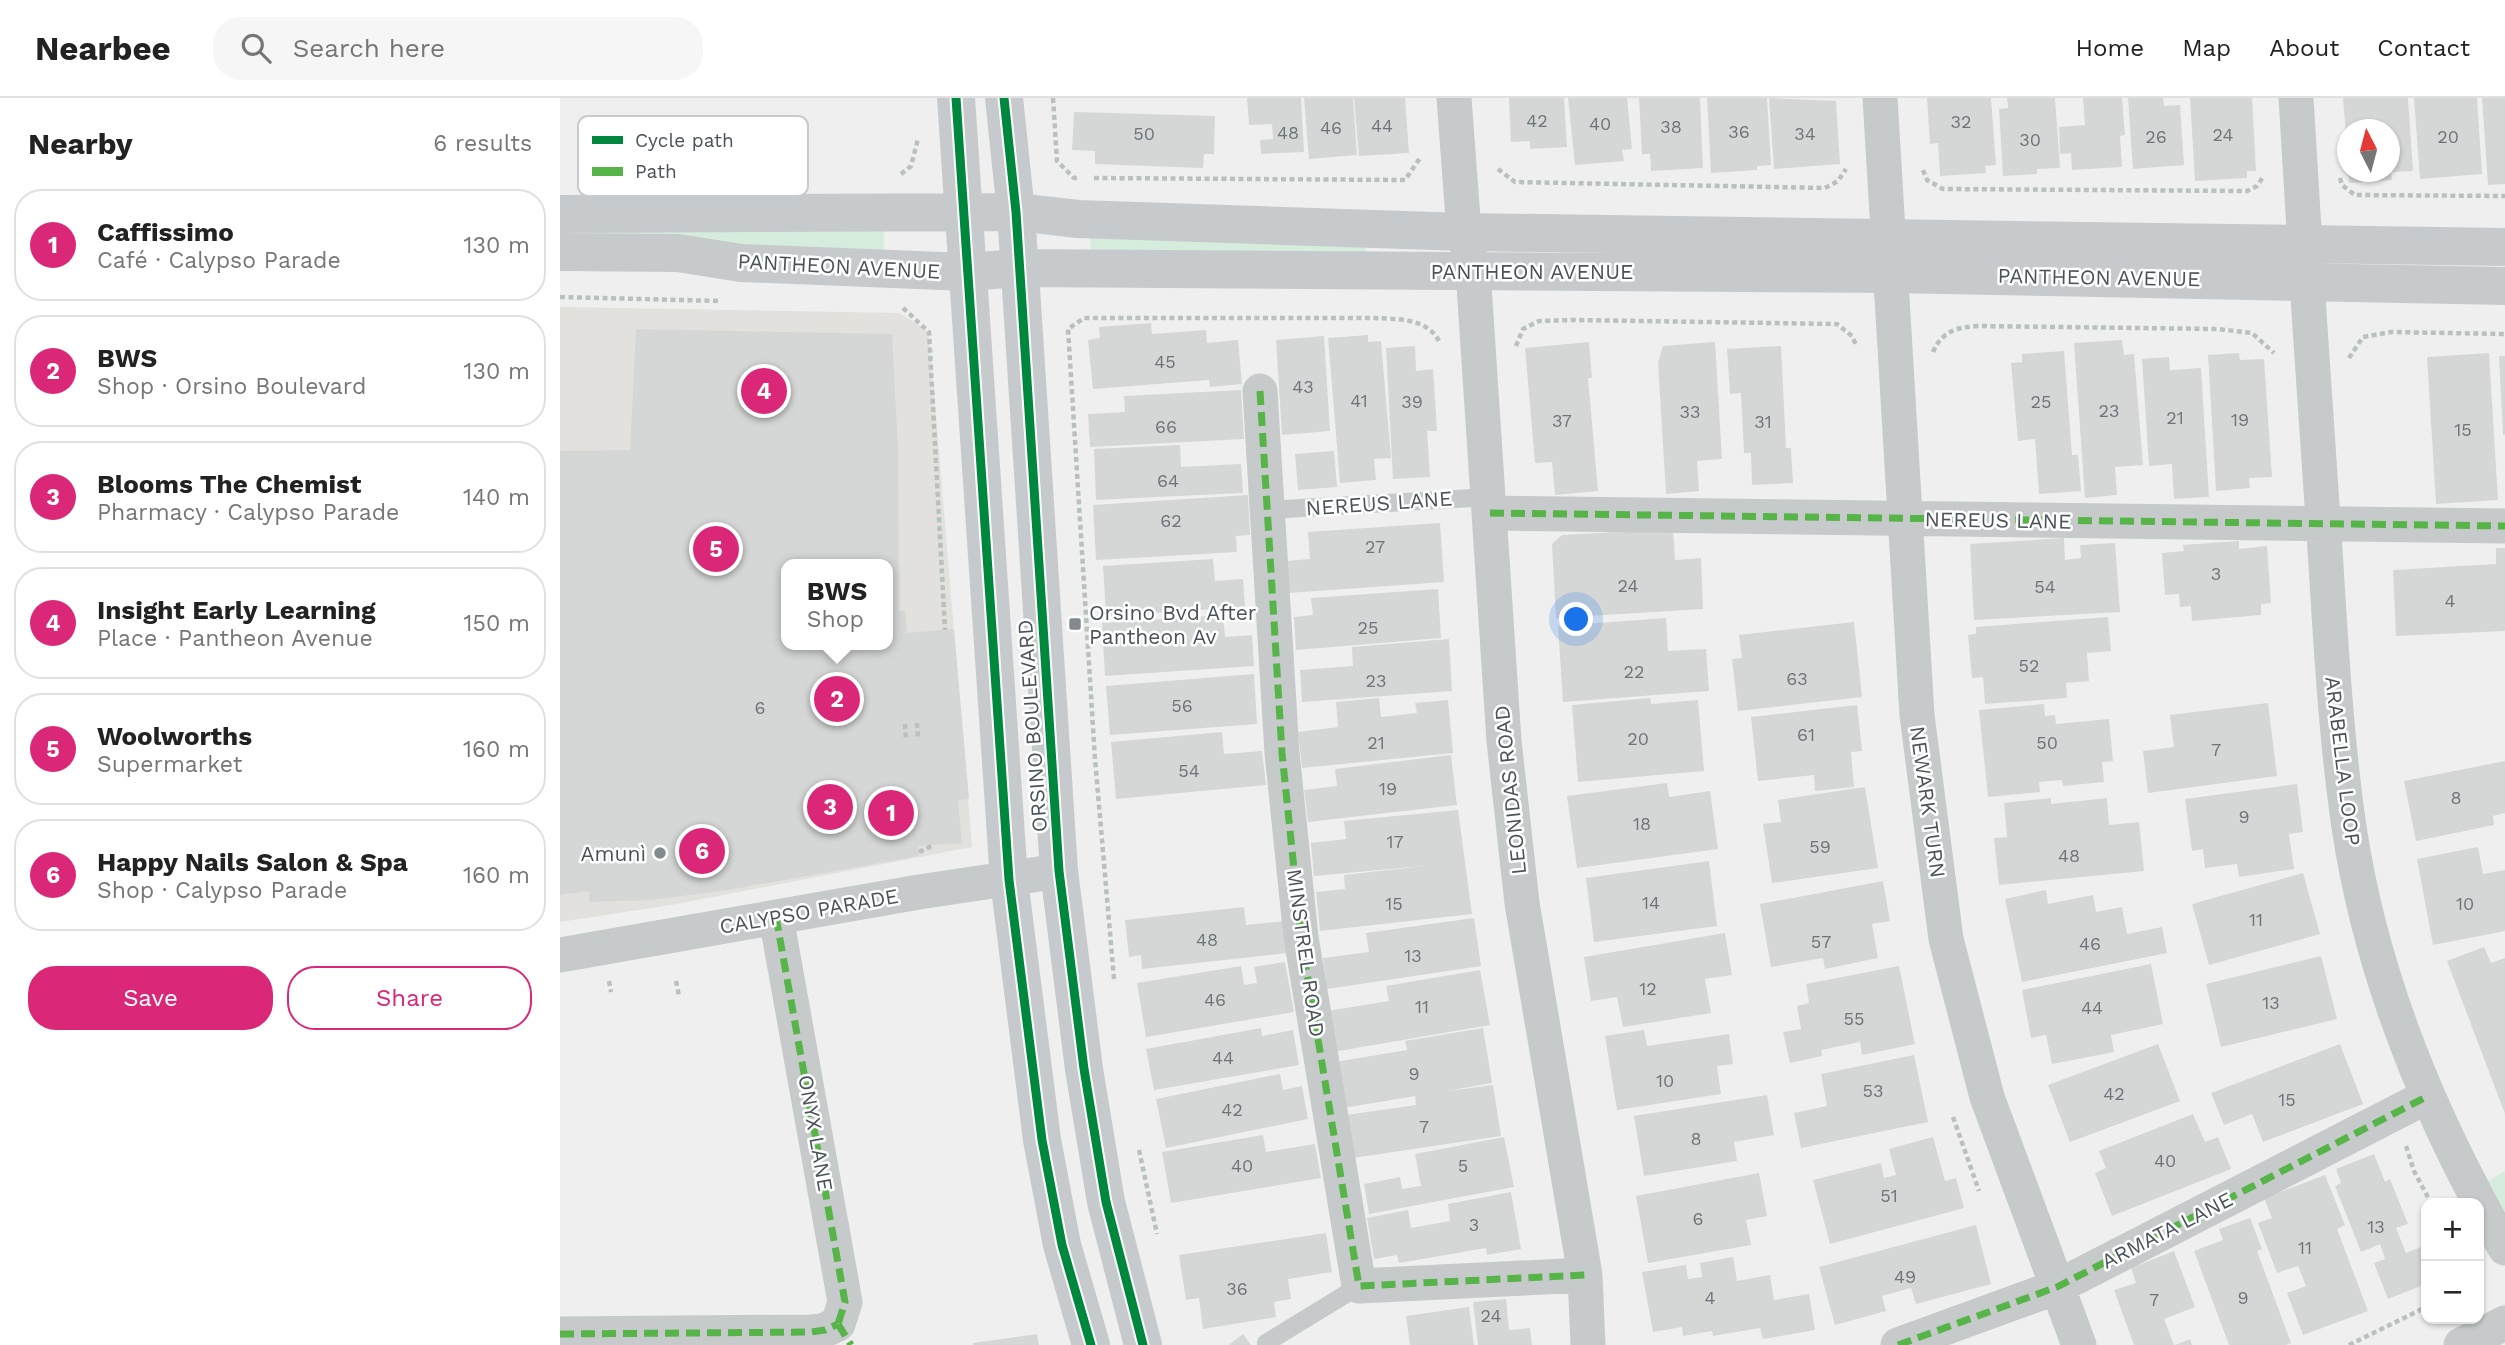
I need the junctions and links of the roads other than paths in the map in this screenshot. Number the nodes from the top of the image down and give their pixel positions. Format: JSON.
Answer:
{"nodes":[{"id":1,"x":956,"y":98,"type":"edge"},
{"id":2,"x":1004,"y":98,"type":"edge"},
{"id":3,"x":1454,"y":98,"type":"edge"},
{"id":4,"x":1880,"y":98,"type":"edge"},
{"id":5,"x":2296,"y":98,"type":"edge"},
{"id":6,"x":1016,"y":212,"type":"junction"},
{"id":7,"x":962,"y":213,"type":"junction"},
{"id":8,"x":560,"y":214,"type":"edge"},
{"id":9,"x":1464,"y":232,"type":"junction"},
{"id":10,"x":2505,"y":247,"type":"edge"},
{"id":11,"x":560,"y":252,"type":"edge"},
{"id":12,"x":1890,"y":256,"type":"junction"},
{"id":13,"x":2306,"y":262,"type":"junction"},
{"id":14,"x":1020,"y":268,"type":"junction"},
{"id":15,"x":1473,"y":270,"type":"junction"},
{"id":16,"x":966,"y":272,"type":"junction"},
{"id":17,"x":2505,"y":286,"type":"edge"},
{"id":18,"x":1260,"y":391,"type":"dead end"},
{"id":19,"x":1490,"y":505,"type":"junction"},
{"id":20,"x":1268,"y":510,"type":"junction"},
{"id":21,"x":1906,"y":518,"type":"junction"},
{"id":22,"x":2323,"y":524,"type":"junction"},
{"id":23,"x":2505,"y":526,"type":"edge"},
{"id":24,"x":1059,"y":871,"type":"junction"},
{"id":25,"x":1009,"y":880,"type":"junction"},
{"id":26,"x":776,"y":917,"type":"junction"},
{"id":27,"x":560,"y":955,"type":"edge"},
{"id":28,"x":2428,"y":1096,"type":"junction"},
{"id":29,"x":2505,"y":1248,"type":"edge"},
{"id":30,"x":1585,"y":1275,"type":"junction"},
{"id":31,"x":1359,"y":1286,"type":"junction"},
{"id":32,"x":2057,"y":1287,"type":"junction"},
{"id":33,"x":2505,"y":1323,"type":"edge"},
{"id":34,"x":560,"y":1334,"type":"edge"},
{"id":35,"x":845,"y":1334,"type":"edge"},
{"id":36,"x":1266,"y":1342,"type":"dead end"},
{"id":37,"x":1091,"y":1345,"type":"edge"},
{"id":38,"x":1143,"y":1345,"type":"edge"},
{"id":39,"x":1588,"y":1345,"type":"edge"},
{"id":40,"x":1898,"y":1345,"type":"edge"},
{"id":41,"x":2079,"y":1345,"type":"edge"},
{"id":42,"x":2461,"y":1345,"type":"edge"}],
"edges":[{"from":1,"to":7,"type":"main road","name":"ORSINO BOULEVARD"},
{"from":2,"to":6,"type":"main road","name":"ORSINO BOULEVARD"},
{"from":3,"to":9,"type":"street","name":"LEONIDAS ROAD"},
{"from":4,"to":12,"type":"street","name":"NEWARK TURN"},
{"from":5,"to":13,"type":"street","name":"ARABELLA LOOP"},
{"from":6,"to":7,"type":"main road","name":"PANTHEON AVENUE"},
{"from":6,"to":9,"type":"main road","name":"PANTHEON AVENUE"},
{"from":6,"to":14,"type":"main road","name":"ORSINO BOULEVARD"},
{"from":7,"to":8,"type":"main road","name":"PANTHEON AVENUE"},
{"from":7,"to":16,"type":"main road","name":"ORSINO BOULEVARD"},
{"from":9,"to":12,"type":"main road","name":"PANTHEON AVENUE"},
{"from":9,"to":15,"type":"street","name":"LEONIDAS ROAD"},
{"from":10,"to":13,"type":"main road","name":"PANTHEON AVENUE"},
{"from":11,"to":16,"type":"main road","name":"PANTHEON AVENUE"},
{"from":12,"to":13,"type":"main road","name":"PANTHEON AVENUE"},
{"from":12,"to":15,"type":"main road","name":"PANTHEON AVENUE"},
{"from":12,"to":21,"type":"street","name":"NEWARK TURN"},
{"from":13,"to":17,"type":"main road","name":"PANTHEON AVENUE"},
{"from":13,"to":22,"type":"street","name":"ARABELLA LOOP"},
{"from":14,"to":15,"type":"main road","name":"PANTHEON AVENUE"},
{"from":14,"to":16,"type":"main road","name":"PANTHEON AVENUE"},
{"from":14,"to":24,"type":"main road","name":"ORSINO BOULEVARD"},
{"from":15,"to":19,"type":"street","name":"LEONIDAS ROAD"},
{"from":16,"to":25,"type":"main road","name":"ORSINO BOULEVARD"},
{"from":18,"to":20,"type":"street","name":"MINSTREL ROAD"},
{"from":19,"to":20,"type":"lane","name":"NEREUS LANE"},
{"from":19,"to":21,"type":"street","name":"NEREUS LANE"},
{"from":19,"to":30,"type":"street","name":"LEONIDAS ROAD"},
{"from":20,"to":31,"type":"street","name":"MINSTREL ROAD"},
{"from":21,"to":22,"type":"street","name":"NEREUS LANE"},
{"from":21,"to":32,"type":"street","name":"NEWARK TURN"},
{"from":22,"to":23,"type":"street","name":"NEREUS LANE"},
{"from":22,"to":28,"type":"street","name":"ARABELLA LOOP"},
{"from":24,"to":25,"type":"street","name":"CALYPSO PARADE"},
{"from":24,"to":38,"type":"main road","name":"ORSINO BOULEVARD"},
{"from":25,"to":26,"type":"street","name":"CALYPSO PARADE"},
{"from":25,"to":37,"type":"main road","name":"ORSINO BOULEVARD"},
{"from":26,"to":27,"type":"street","name":"CALYPSO PARADE"},
{"from":26,"to":35,"type":"street","name":"ONYX LANE"},
{"from":28,"to":29,"type":"street","name":"ARABELLA LOOP"},
{"from":28,"to":32,"type":"street","name":"ARMATA LANE"},
{"from":30,"to":31,"type":"street"},
{"from":30,"to":39,"type":"street","name":"LEONIDAS ROAD"},
{"from":31,"to":36,"type":"lane"},
{"from":32,"to":40,"type":"street","name":"ARMATA LANE"},
{"from":32,"to":41,"type":"street","name":"NEWARK TURN"},
{"from":33,"to":42,"type":"street"},
{"from":34,"to":35,"type":"street"}]}
